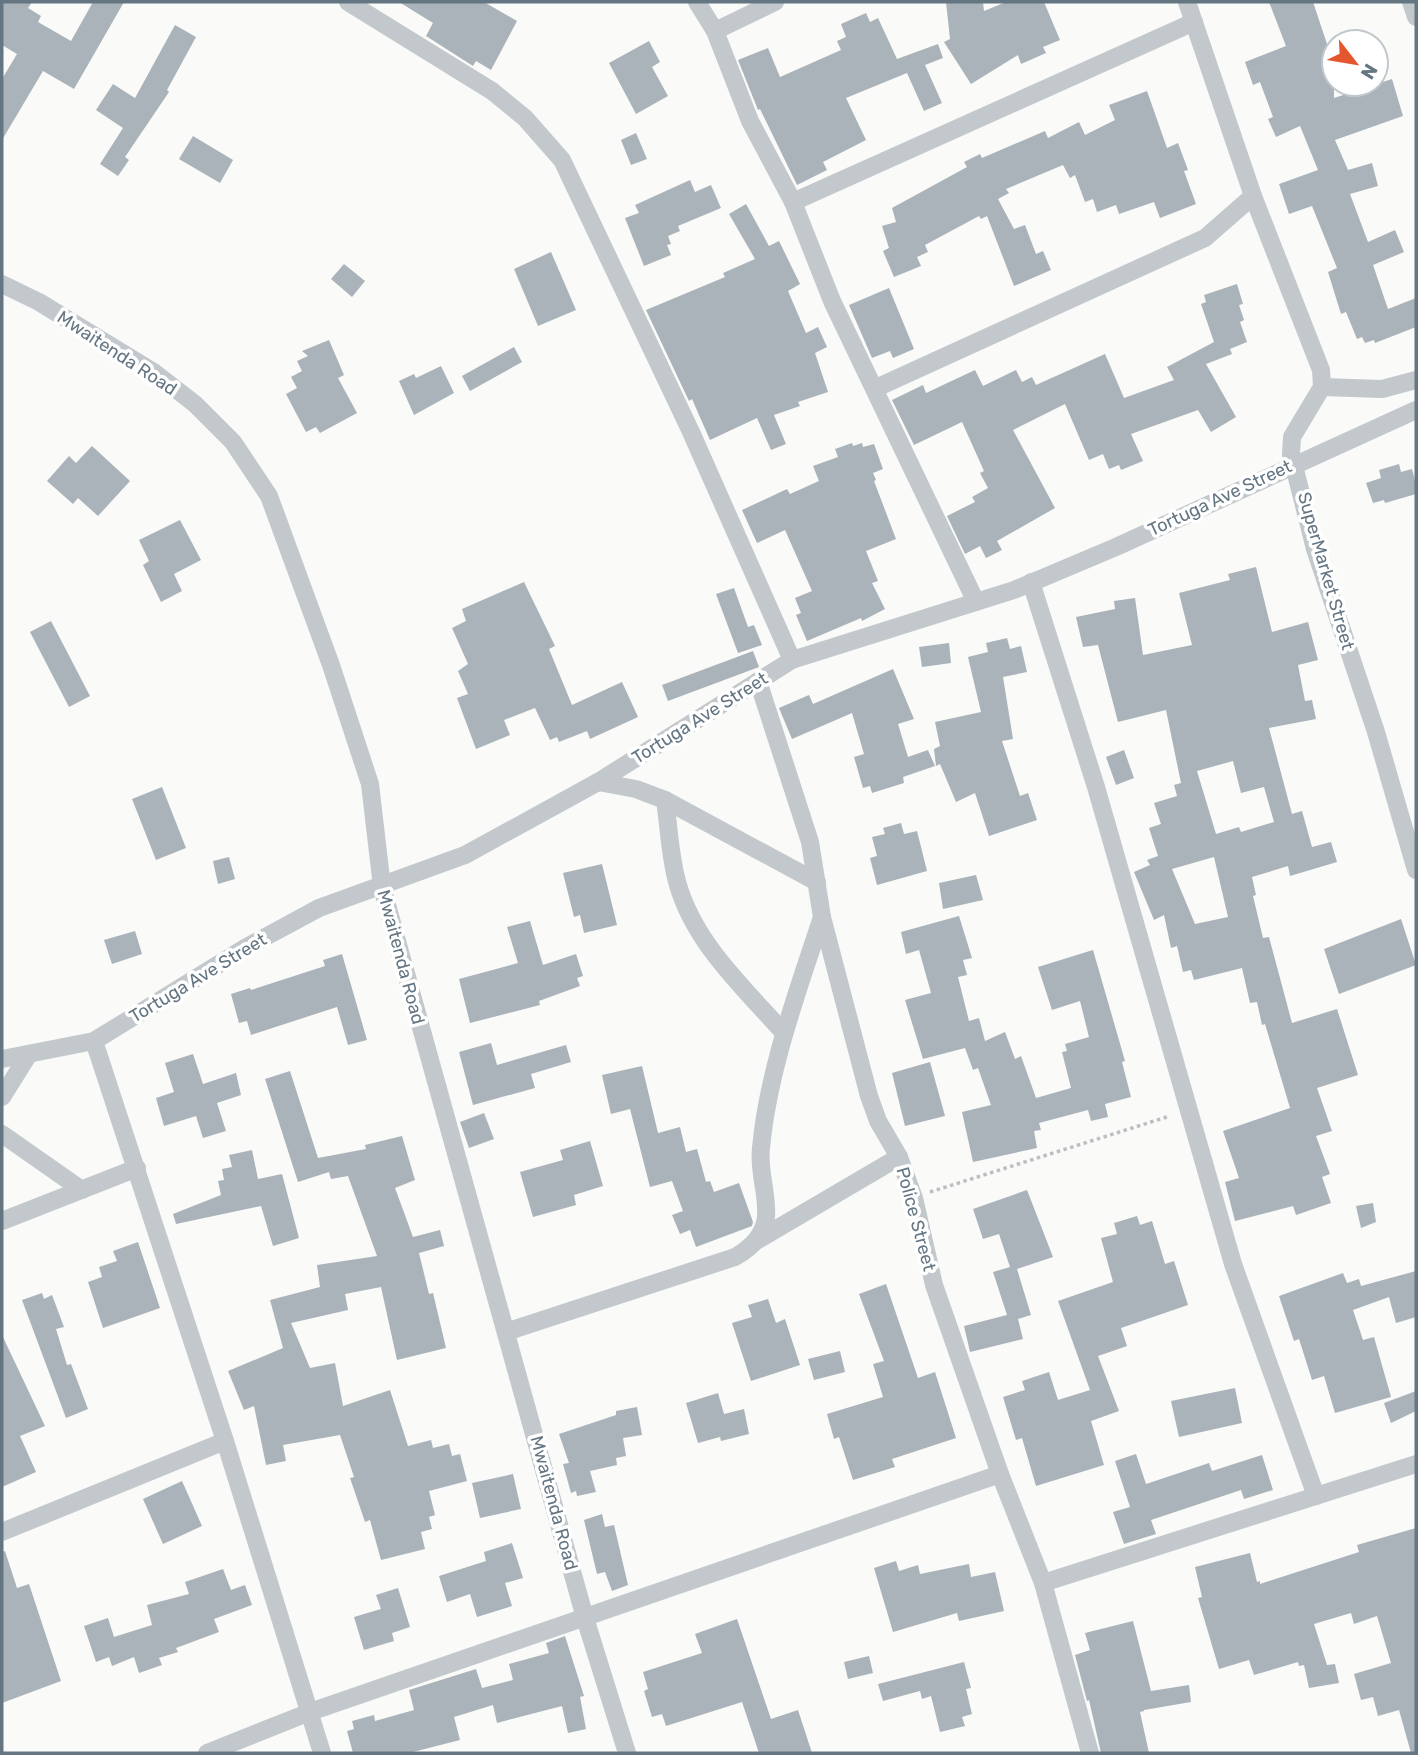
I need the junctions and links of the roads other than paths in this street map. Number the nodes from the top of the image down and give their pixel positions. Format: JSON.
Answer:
{"nodes":[{"id":1,"x":348,"y":2,"type":"edge"},
{"id":2,"x":697,"y":2,"type":"edge"},
{"id":3,"x":775,"y":2,"type":"edge"},
{"id":4,"x":1187,"y":2,"type":"edge"},
{"id":5,"x":1411,"y":2,"type":"edge"},
{"id":6,"x":1416,"y":17,"type":"edge"},
{"id":7,"x":1194,"y":22,"type":"junction"},
{"id":8,"x":715,"y":32,"type":"junction"},
{"id":9,"x":1253,"y":196,"type":"junction"},
{"id":10,"x":793,"y":202,"type":"junction"},
{"id":11,"x":2,"y":284,"type":"edge"},
{"id":12,"x":1416,"y":380,"type":"edge"},
{"id":13,"x":1322,"y":387,"type":"junction"},
{"id":14,"x":876,"y":388,"type":"junction"},
{"id":15,"x":1416,"y":410,"type":"edge"},
{"id":16,"x":1295,"y":463,"type":"junction"},
{"id":17,"x":1031,"y":582,"type":"junction"},
{"id":18,"x":976,"y":602,"type":"junction"},
{"id":19,"x":792,"y":660,"type":"junction"},
{"id":20,"x":758,"y":681,"type":"junction"},
{"id":21,"x":598,"y":782,"type":"junction"},
{"id":22,"x":665,"y":800,"type":"junction"},
{"id":23,"x":1416,"y":870,"type":"edge"},
{"id":24,"x":817,"y":882,"type":"junction"},
{"id":25,"x":382,"y":887,"type":"junction"},
{"id":26,"x":822,"y":917,"type":"junction"},
{"id":27,"x":784,"y":1033,"type":"junction"},
{"id":28,"x":94,"y":1041,"type":"junction"},
{"id":29,"x":29,"y":1054,"type":"junction"},
{"id":30,"x":2,"y":1059,"type":"edge"},
{"id":31,"x":2,"y":1097,"type":"edge"},
{"id":32,"x":2,"y":1135,"type":"edge"},
{"id":33,"x":899,"y":1157,"type":"junction"},
{"id":34,"x":137,"y":1168,"type":"junction"},
{"id":35,"x":82,"y":1190,"type":"junction"},
{"id":36,"x":2,"y":1221,"type":"edge"},
{"id":37,"x":756,"y":1241,"type":"junction"},
{"id":38,"x":506,"y":1332,"type":"junction"},
{"id":39,"x":225,"y":1441,"type":"junction"},
{"id":40,"x":1416,"y":1464,"type":"edge"},
{"id":41,"x":1000,"y":1474,"type":"junction"},
{"id":42,"x":1316,"y":1496,"type":"junction"},
{"id":43,"x":2,"y":1532,"type":"edge"},
{"id":44,"x":1043,"y":1583,"type":"junction"},
{"id":45,"x":585,"y":1618,"type":"junction"},
{"id":46,"x":310,"y":1712,"type":"junction"},
{"id":47,"x":206,"y":1753,"type":"edge"},
{"id":48,"x":322,"y":1753,"type":"edge"},
{"id":49,"x":627,"y":1753,"type":"edge"},
{"id":50,"x":1090,"y":1753,"type":"edge"}],
"edges":[{"from":1,"to":19,"type":"street"},
{"from":2,"to":8,"type":"street"},
{"from":3,"to":8,"type":"street"},
{"from":4,"to":7,"type":"street"},
{"from":5,"to":6,"type":"street"},
{"from":7,"to":9,"type":"street"},
{"from":7,"to":10,"type":"street"},
{"from":8,"to":10,"type":"street"},
{"from":9,"to":13,"type":"street"},
{"from":9,"to":14,"type":"street"},
{"from":10,"to":14,"type":"street"},
{"from":11,"to":25,"type":"street","name":"Mwaitenda Road"},
{"from":12,"to":13,"type":"street"},
{"from":13,"to":16,"type":"street","name":"SuperMarket Street"},
{"from":14,"to":18,"type":"street"},
{"from":15,"to":16,"type":"street","name":"Tortuga Ave Street"},
{"from":16,"to":17,"type":"street","name":"Tortuga Ave Street"},
{"from":16,"to":23,"type":"street","name":"SuperMarket Street"},
{"from":17,"to":18,"type":"street","name":"Tortuga Ave Street"},
{"from":17,"to":42,"type":"street"},
{"from":18,"to":19,"type":"street","name":"Tortuga Ave Street"},
{"from":19,"to":20,"type":"street","name":"Tortuga Ave Street"},
{"from":20,"to":21,"type":"street","name":"Tortuga Ave Street"},
{"from":20,"to":24,"type":"street","name":"Police Street"},
{"from":21,"to":22,"type":"street"},
{"from":21,"to":25,"type":"street","name":"Tortuga Ave Street"},
{"from":22,"to":24,"type":"street"},
{"from":22,"to":27,"type":"street"},
{"from":24,"to":26,"type":"street","name":"Police Street"},
{"from":25,"to":28,"type":"street","name":"Tortuga Ave Street"},
{"from":25,"to":38,"type":"street","name":"Mwaitenda Road"},
{"from":26,"to":27,"type":"street"},
{"from":26,"to":33,"type":"street","name":"Police Street"},
{"from":27,"to":37,"type":"street"},
{"from":28,"to":29,"type":"street","name":"Tortuga Ave Street"},
{"from":28,"to":34,"type":"street"},
{"from":29,"to":30,"type":"street","name":"Tortuga Ave Street"},
{"from":29,"to":31,"type":"street"},
{"from":32,"to":35,"type":"street"},
{"from":33,"to":37,"type":"street"},
{"from":33,"to":41,"type":"street","name":"Police Street"},
{"from":34,"to":35,"type":"street"},
{"from":34,"to":39,"type":"street"},
{"from":35,"to":36,"type":"street"},
{"from":37,"to":38,"type":"street"},
{"from":38,"to":45,"type":"street","name":"Mwaitenda Road"},
{"from":39,"to":43,"type":"street"},
{"from":39,"to":46,"type":"street"},
{"from":40,"to":42,"type":"street"},
{"from":41,"to":44,"type":"street","name":"Police Street"},
{"from":41,"to":45,"type":"street"},
{"from":42,"to":44,"type":"street"},
{"from":44,"to":50,"type":"street","name":"Police Street"},
{"from":45,"to":46,"type":"street"},
{"from":45,"to":49,"type":"street","name":"Mwaitenda Road"},
{"from":46,"to":47,"type":"street"},
{"from":46,"to":48,"type":"street"}]}
